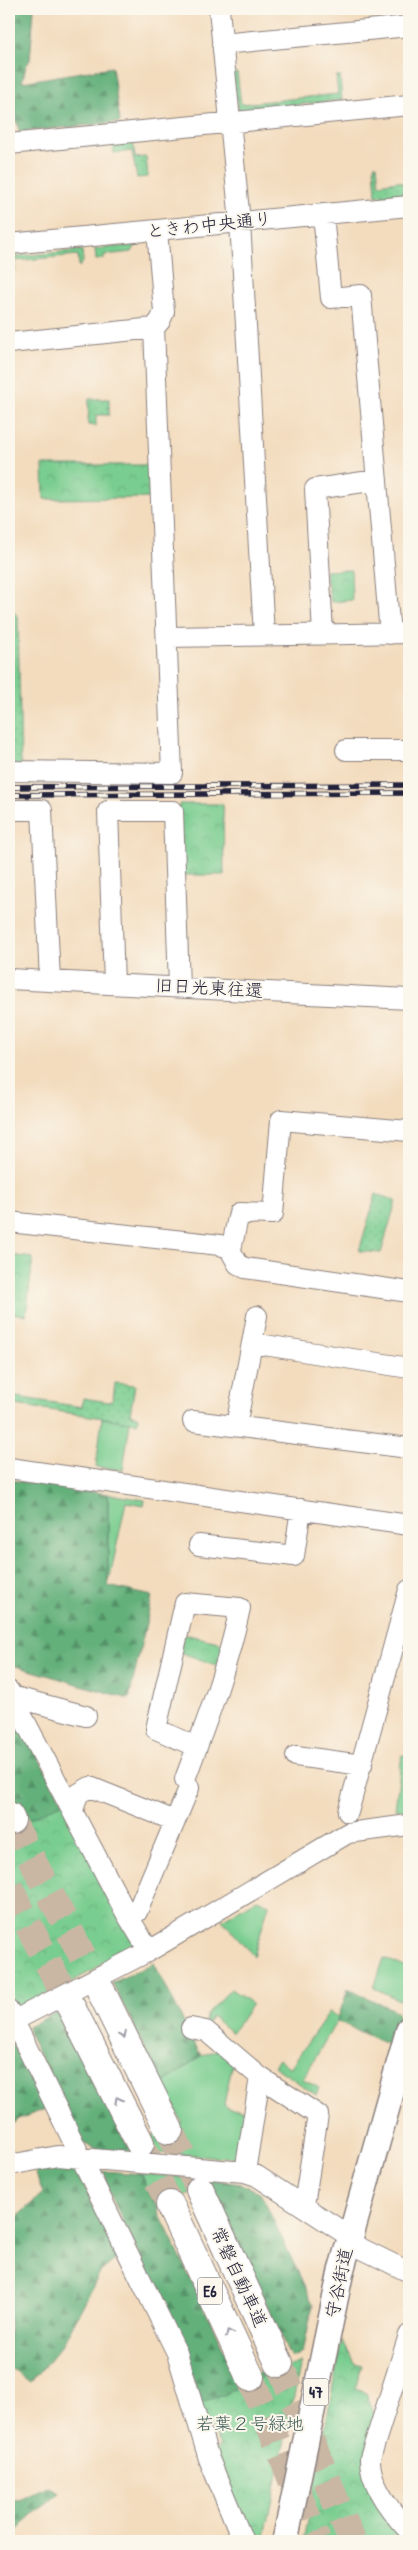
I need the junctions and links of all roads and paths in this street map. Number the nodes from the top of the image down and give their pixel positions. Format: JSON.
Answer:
{"nodes":[{"id":1,"x":219,"y":9,"type":"edge"},
{"id":2,"x":409,"y":26,"type":"edge"},
{"id":3,"x":222,"y":44,"type":"junction"},
{"id":4,"x":409,"y":105,"type":"edge"},
{"id":5,"x":229,"y":122,"type":"junction"},
{"id":6,"x":9,"y":144,"type":"edge"},
{"id":7,"x":409,"y":206,"type":"edge"},
{"id":8,"x":322,"y":214,"type":"junction"},
{"id":9,"x":240,"y":222,"type":"junction"},
{"id":10,"x":157,"y":230,"type":"junction"},
{"id":11,"x":9,"y":244,"type":"edge"},
{"id":12,"x":154,"y":328,"type":"junction"},
{"id":13,"x":9,"y":343,"type":"edge"},
{"id":14,"x":377,"y":480,"type":"junction"},
{"id":15,"x":400,"y":633,"type":"edge"},
{"id":16,"x":323,"y":634,"type":"junction"},
{"id":17,"x":264,"y":635,"type":"junction"},
{"id":18,"x":167,"y":636,"type":"junction"},
{"id":19,"x":346,"y":750,"type":"dead end"},
{"id":20,"x":409,"y":750,"type":"edge"},
{"id":21,"x":9,"y":771,"type":"edge"},
{"id":22,"x":9,"y":810,"type":"edge"},
{"id":23,"x":9,"y":979,"type":"edge"},
{"id":24,"x":50,"y":981,"type":"junction"},
{"id":25,"x":114,"y":984,"type":"junction"},
{"id":26,"x":179,"y":986,"type":"junction"},
{"id":27,"x":409,"y":999,"type":"edge"},
{"id":28,"x":409,"y":1131,"type":"edge"},
{"id":29,"x":9,"y":1222,"type":"edge"},
{"id":30,"x":229,"y":1248,"type":"junction"},
{"id":31,"x":409,"y":1292,"type":"edge"},
{"id":32,"x":257,"y":1316,"type":"dead end"},
{"id":33,"x":252,"y":1343,"type":"junction"},
{"id":34,"x":409,"y":1368,"type":"edge"},
{"id":35,"x":194,"y":1421,"type":"dead end"},
{"id":36,"x":236,"y":1426,"type":"junction"},
{"id":37,"x":409,"y":1448,"type":"edge"},
{"id":38,"x":9,"y":1468,"type":"edge"},
{"id":39,"x":301,"y":1510,"type":"junction"},
{"id":40,"x":409,"y":1524,"type":"edge"},
{"id":41,"x":200,"y":1545,"type":"dead end"},
{"id":42,"x":409,"y":1590,"type":"edge"},
{"id":43,"x":10,"y":1694,"type":"edge"},
{"id":44,"x":86,"y":1715,"type":"dead end"},
{"id":45,"x":197,"y":1747,"type":"junction"},
{"id":46,"x":296,"y":1756,"type":"dead end"},
{"id":47,"x":362,"y":1765,"type":"junction"},
{"id":48,"x":73,"y":1811,"type":"junction"},
{"id":49,"x":348,"y":1812,"type":"dead end"},
{"id":50,"x":175,"y":1821,"type":"junction"},
{"id":51,"x":409,"y":1825,"type":"edge"},
{"id":52,"x":129,"y":1918,"type":"junction"},
{"id":53,"x":149,"y":1951,"type":"junction"},
{"id":54,"x":101,"y":1991,"type":"tunnel mouth"},
{"id":55,"x":71,"y":2007,"type":"tunnel mouth"},
{"id":56,"x":11,"y":2016,"type":"edge"},
{"id":57,"x":191,"y":2028,"type":"dead end"},
{"id":58,"x":409,"y":2029,"type":"edge"},
{"id":59,"x":260,"y":2077,"type":"junction"},
{"id":60,"x":169,"y":2130,"type":"tunnel mouth"},
{"id":61,"x":140,"y":2143,"type":"tunnel mouth"},
{"id":62,"x":84,"y":2160,"type":"junction"},
{"id":63,"x":9,"y":2165,"type":"edge"},
{"id":64,"x":245,"y":2172,"type":"junction"},
{"id":65,"x":200,"y":2190,"type":"tunnel mouth"},
{"id":66,"x":170,"y":2205,"type":"tunnel mouth"},
{"id":67,"x":304,"y":2205,"type":"junction"},
{"id":68,"x":349,"y":2239,"type":"junction"},
{"id":69,"x":409,"y":2272,"type":"edge"},
{"id":70,"x":409,"y":2335,"type":"edge"},
{"id":71,"x":279,"y":2363,"type":"tunnel mouth"},
{"id":72,"x":250,"y":2377,"type":"tunnel mouth"},
{"id":73,"x":409,"y":2532,"type":"edge"},
{"id":74,"x":243,"y":2541,"type":"edge"},
{"id":75,"x":285,"y":2541,"type":"edge"}],
"edges":[{"from":1,"to":3,"type":"street"},
{"from":2,"to":3,"type":"street"},
{"from":3,"to":5,"type":"street"},
{"from":4,"to":5,"type":"street"},
{"from":5,"to":6,"type":"street"},
{"from":5,"to":9,"type":"street"},
{"from":7,"to":8,"type":"street","name":"ときわ中央通り"},
{"from":8,"to":9,"type":"street","name":"ときわ中央通り"},
{"from":8,"to":14,"type":"street"},
{"from":9,"to":10,"type":"street","name":"ときわ中央通り"},
{"from":9,"to":17,"type":"street"},
{"from":10,"to":11,"type":"street","name":"ときわ中央通り"},
{"from":10,"to":12,"type":"street"},
{"from":12,"to":13,"type":"street"},
{"from":12,"to":18,"type":"street"},
{"from":14,"to":15,"type":"street"},
{"from":14,"to":16,"type":"street"},
{"from":15,"to":16,"type":"street"},
{"from":16,"to":17,"type":"street"},
{"from":17,"to":18,"type":"street"},
{"from":18,"to":21,"type":"street"},
{"from":19,"to":20,"type":"street"},
{"from":22,"to":24,"type":"street"},
{"from":23,"to":24,"type":"street","name":"旧日光東往還"},
{"from":24,"to":25,"type":"street","name":"旧日光東往還"},
{"from":25,"to":26,"type":"street","name":"旧日光東往還"},
{"from":25,"to":26,"type":"street"},
{"from":26,"to":27,"type":"street","name":"旧日光東往還"},
{"from":28,"to":30,"type":"street"},
{"from":29,"to":30,"type":"street"},
{"from":30,"to":31,"type":"street"},
{"from":32,"to":33,"type":"street"},
{"from":33,"to":34,"type":"street"},
{"from":33,"to":36,"type":"street"},
{"from":35,"to":36,"type":"street"},
{"from":36,"to":37,"type":"street"},
{"from":38,"to":39,"type":"street"},
{"from":39,"to":40,"type":"street"},
{"from":39,"to":41,"type":"street"},
{"from":42,"to":47,"type":"street"},
{"from":43,"to":44,"type":"street"},
{"from":43,"to":48,"type":"street"},
{"from":45,"to":45,"type":"street"},
{"from":45,"to":50,"type":"street"},
{"from":46,"to":47,"type":"street"},
{"from":47,"to":49,"type":"street"},
{"from":48,"to":50,"type":"street"},
{"from":48,"to":52,"type":"street"},
{"from":50,"to":52,"type":"street"},
{"from":51,"to":53,"type":"street"},
{"from":52,"to":53,"type":"street"},
{"from":53,"to":56,"type":"street"},
{"from":54,"to":60,"type":"highway","one_way":true},
{"from":61,"to":55,"type":"highway","one_way":true},
{"from":56,"to":62,"type":"street"},
{"from":57,"to":59,"type":"street"},
{"from":58,"to":68,"type":"main road","name":"守谷街道","number":"47"},
{"from":59,"to":64,"type":"street"},
{"from":59,"to":67,"type":"street"},
{"from":62,"to":63,"type":"street"},
{"from":62,"to":64,"type":"street"},
{"from":62,"to":74,"type":"street"},
{"from":64,"to":67,"type":"street"},
{"from":65,"to":71,"type":"highway","name":"常磐自動車道","number":"E6"},
{"from":72,"to":66,"type":"highway","name":"常磐自動車道","number":"E6","one_way":true},
{"from":67,"to":68,"type":"street"},
{"from":68,"to":69,"type":"street"},
{"from":68,"to":75,"type":"main road","name":"守谷街道","number":"47"},
{"from":70,"to":73,"type":"street"}]}
